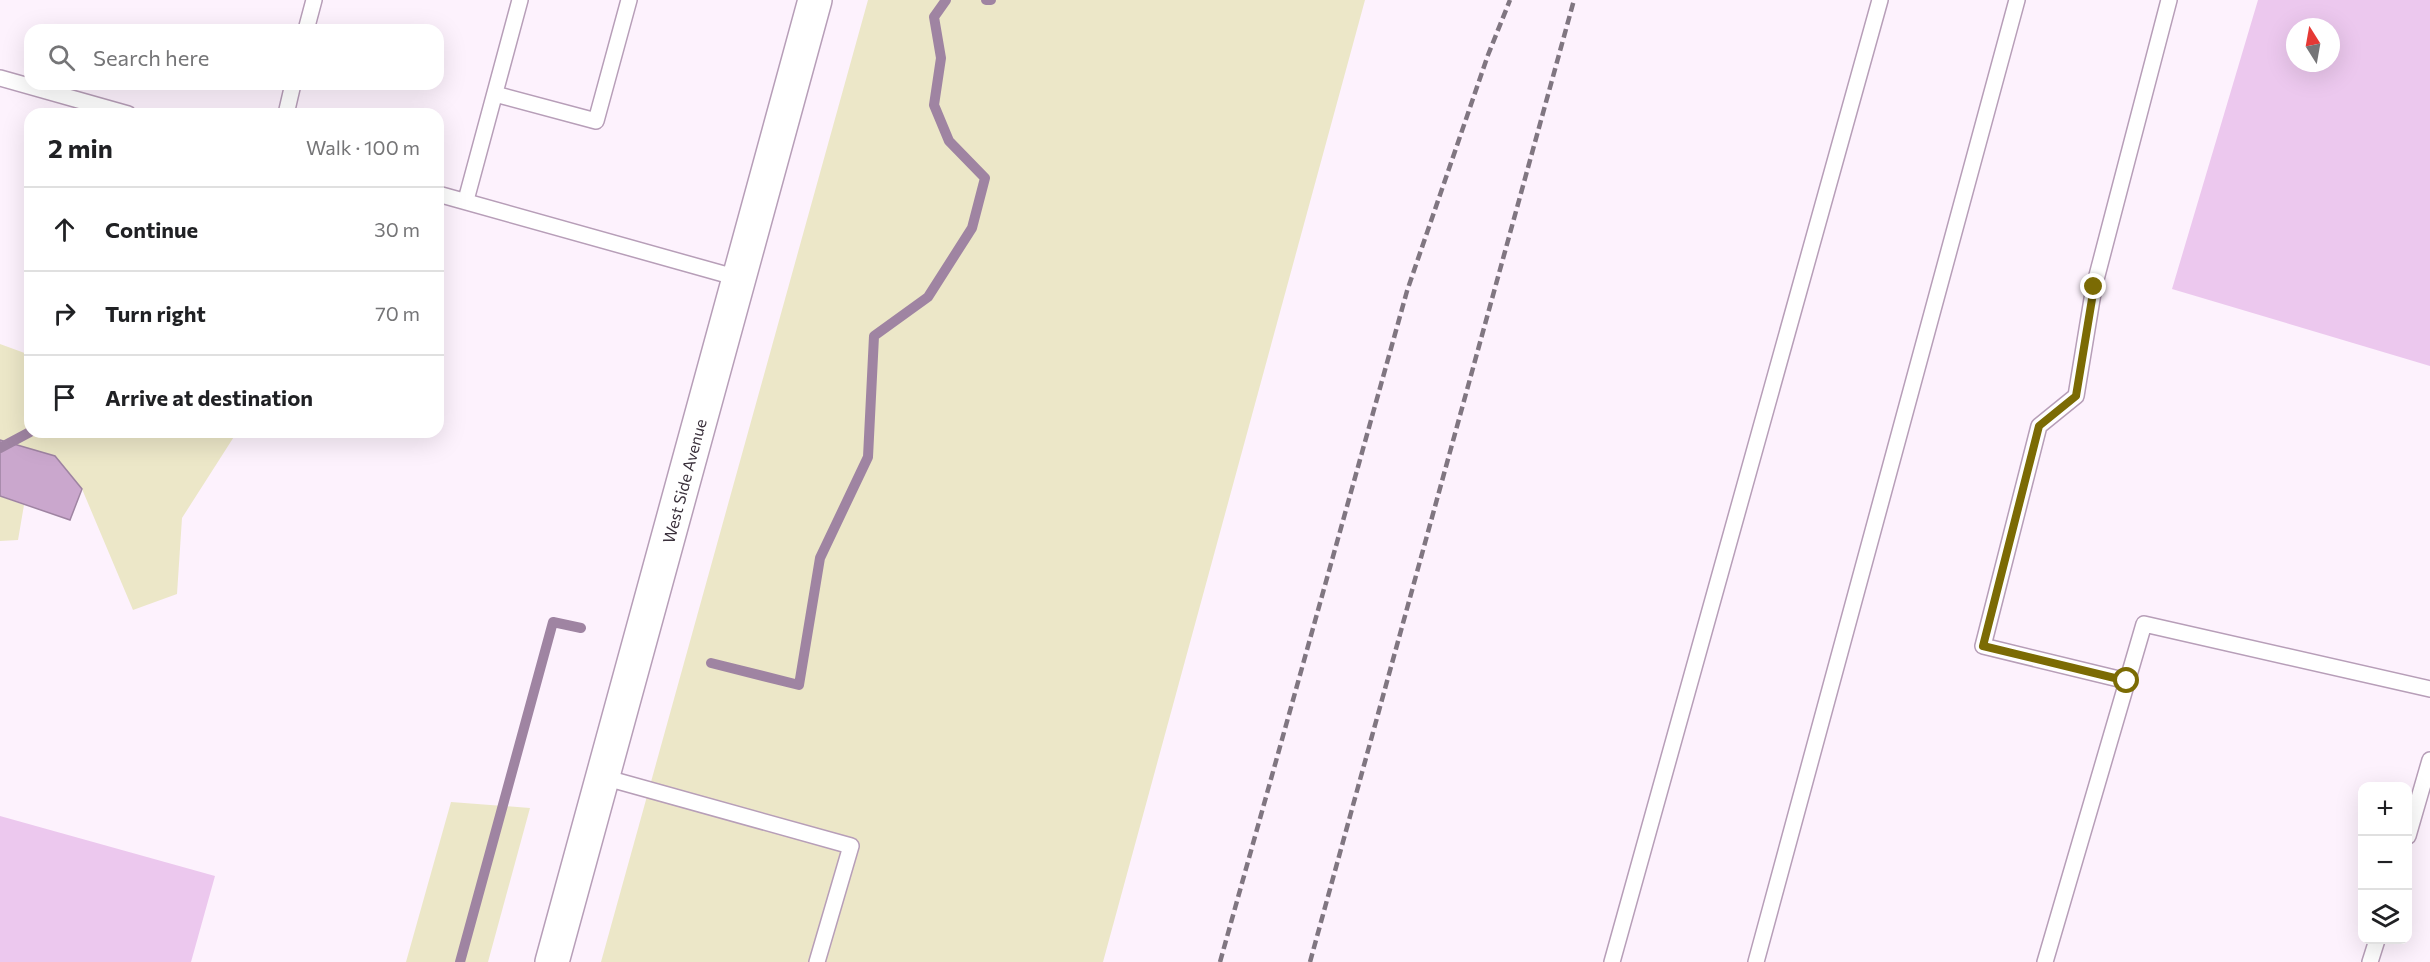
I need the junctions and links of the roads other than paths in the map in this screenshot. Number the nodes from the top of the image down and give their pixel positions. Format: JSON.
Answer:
{"nodes":[{"id":1,"x":314,"y":0,"type":"edge"},
{"id":2,"x":520,"y":0,"type":"edge"},
{"id":3,"x":629,"y":0,"type":"edge"},
{"id":4,"x":815,"y":0,"type":"edge"},
{"id":5,"x":1880,"y":0,"type":"edge"},
{"id":6,"x":2017,"y":0,"type":"edge"},
{"id":7,"x":2169,"y":0,"type":"edge"},
{"id":8,"x":308,"y":24,"type":"edge"},
{"id":9,"x":0,"y":78,"type":"edge"},
{"id":10,"x":24,"y":85,"type":"edge"},
{"id":11,"x":43,"y":90,"type":"edge"},
{"id":12,"x":292,"y":90,"type":"edge"},
{"id":13,"x":495,"y":94,"type":"junction"},
{"id":14,"x":107,"y":108,"type":"edge"},
{"id":15,"x":287,"y":108,"type":"edge"},
{"id":16,"x":444,"y":195,"type":"edge"},
{"id":17,"x":466,"y":200,"type":"junction"},
{"id":18,"x":738,"y":278,"type":"junction"},
{"id":19,"x":2127,"y":681,"type":"junction"},
{"id":20,"x":2430,"y":689,"type":"edge"},
{"id":21,"x":2430,"y":760,"type":"edge"},
{"id":22,"x":603,"y":777,"type":"junction"},
{"id":23,"x":2412,"y":822,"type":"edge"},
{"id":24,"x":2375,"y":944,"type":"edge"},
{"id":25,"x":552,"y":962,"type":"edge"},
{"id":26,"x":817,"y":962,"type":"edge"},
{"id":27,"x":1612,"y":962,"type":"edge"},
{"id":28,"x":1756,"y":962,"type":"edge"},
{"id":29,"x":2045,"y":962,"type":"edge"},
{"id":30,"x":2370,"y":962,"type":"edge"}],
"edges":[{"from":1,"to":8,"type":"lane"},
{"from":2,"to":13,"type":"lane"},
{"from":3,"to":13,"type":"lane"},
{"from":4,"to":18,"type":"street","name":"West Side Avenue"},
{"from":5,"to":27,"type":"lane"},
{"from":6,"to":28,"type":"lane"},
{"from":7,"to":19,"type":"lane"},
{"from":9,"to":10,"type":"lane"},
{"from":11,"to":14,"type":"lane"},
{"from":12,"to":15,"type":"lane"},
{"from":13,"to":17,"type":"lane"},
{"from":16,"to":17,"type":"lane"},
{"from":17,"to":18,"type":"lane"},
{"from":18,"to":22,"type":"street","name":"West Side Avenue"},
{"from":19,"to":20,"type":"lane"},
{"from":19,"to":29,"type":"lane"},
{"from":21,"to":23,"type":"lane"},
{"from":22,"to":25,"type":"street","name":"West Side Avenue"},
{"from":22,"to":26,"type":"lane"},
{"from":24,"to":30,"type":"lane"}]}
